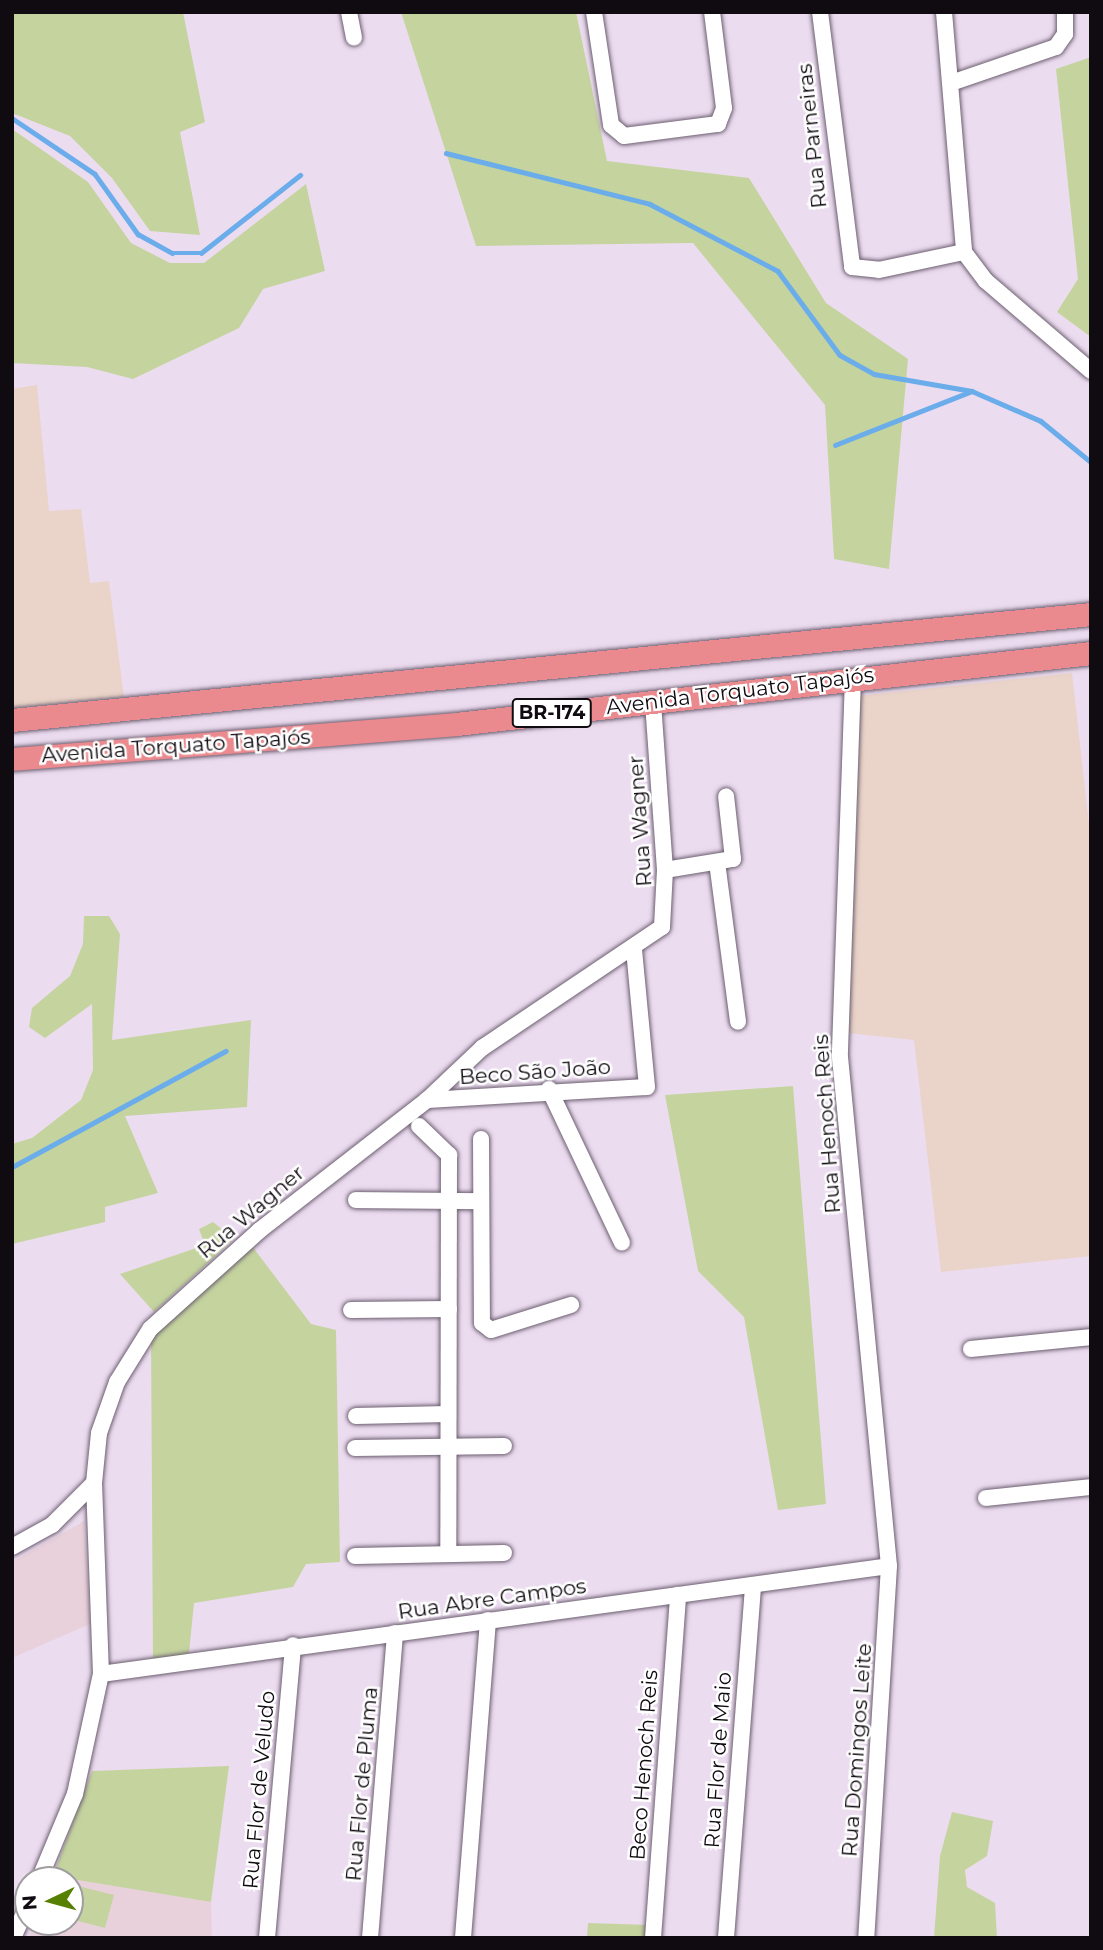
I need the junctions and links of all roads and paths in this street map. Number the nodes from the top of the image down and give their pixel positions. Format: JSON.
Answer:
{"nodes":[{"id":1,"x":349,"y":12,"type":"edge"},
{"id":2,"x":594,"y":12,"type":"edge"},
{"id":3,"x":712,"y":12,"type":"edge"},
{"id":4,"x":820,"y":12,"type":"edge"},
{"id":5,"x":944,"y":12,"type":"edge"},
{"id":6,"x":1065,"y":12,"type":"edge"},
{"id":7,"x":354,"y":38,"type":"dead end"},
{"id":8,"x":951,"y":83,"type":"junction"},
{"id":9,"x":964,"y":252,"type":"junction"},
{"id":10,"x":1091,"y":371,"type":"edge"},
{"id":11,"x":1091,"y":614,"type":"edge"},
{"id":12,"x":1090,"y":653,"type":"edge"},
{"id":13,"x":853,"y":678,"type":"junction"},
{"id":14,"x":653,"y":702,"type":"junction"},
{"id":15,"x":12,"y":720,"type":"edge"},
{"id":16,"x":12,"y":759,"type":"edge"},
{"id":17,"x":726,"y":796,"type":"dead end"},
{"id":18,"x":717,"y":862,"type":"junction"},
{"id":19,"x":665,"y":870,"type":"junction"},
{"id":20,"x":634,"y":949,"type":"junction"},
{"id":21,"x":738,"y":1022,"type":"dead end"},
{"id":22,"x":549,"y":1089,"type":"junction"},
{"id":23,"x":427,"y":1101,"type":"junction"},
{"id":24,"x":419,"y":1126,"type":"dead end"},
{"id":25,"x":481,"y":1139,"type":"dead end"},
{"id":26,"x":356,"y":1200,"type":"dead end"},
{"id":27,"x":449,"y":1201,"type":"junction"},
{"id":28,"x":480,"y":1201,"type":"junction"},
{"id":29,"x":622,"y":1243,"type":"dead end"},
{"id":30,"x":571,"y":1304,"type":"dead end"},
{"id":31,"x":449,"y":1309,"type":"junction"},
{"id":32,"x":351,"y":1310,"type":"dead end"},
{"id":33,"x":1091,"y":1337,"type":"edge"},
{"id":34,"x":971,"y":1349,"type":"dead end"},
{"id":35,"x":448,"y":1414,"type":"junction"},
{"id":36,"x":356,"y":1416,"type":"dead end"},
{"id":37,"x":504,"y":1446,"type":"dead end"},
{"id":38,"x":448,"y":1447,"type":"junction"},
{"id":39,"x":355,"y":1448,"type":"dead end"},
{"id":40,"x":94,"y":1483,"type":"junction"},
{"id":41,"x":1091,"y":1487,"type":"edge"},
{"id":42,"x":986,"y":1498,"type":"dead end"},
{"id":43,"x":12,"y":1547,"type":"edge"},
{"id":44,"x":504,"y":1553,"type":"dead end"},
{"id":45,"x":448,"y":1554,"type":"junction"},
{"id":46,"x":355,"y":1556,"type":"dead end"},
{"id":47,"x":889,"y":1566,"type":"junction"},
{"id":48,"x":753,"y":1585,"type":"junction"},
{"id":49,"x":678,"y":1595,"type":"junction"},
{"id":50,"x":488,"y":1620,"type":"junction"},
{"id":51,"x":395,"y":1633,"type":"junction"},
{"id":52,"x":293,"y":1646,"type":"junction"},
{"id":53,"x":101,"y":1674,"type":"junction"},
{"id":54,"x":45,"y":1866,"type":"edge"},
{"id":55,"x":267,"y":1938,"type":"edge"},
{"id":56,"x":370,"y":1938,"type":"edge"},
{"id":57,"x":463,"y":1938,"type":"edge"},
{"id":58,"x":653,"y":1938,"type":"edge"},
{"id":59,"x":726,"y":1938,"type":"edge"},
{"id":60,"x":866,"y":1938,"type":"edge"}],
"edges":[{"from":1,"to":7,"type":"street"},
{"from":2,"to":3,"type":"street"},
{"from":4,"to":9,"type":"street","name":"Rua Parneiras"},
{"from":5,"to":8,"type":"street"},
{"from":6,"to":8,"type":"street"},
{"from":8,"to":9,"type":"street"},
{"from":9,"to":10,"type":"street"},
{"from":11,"to":15,"type":"highway","name":"Avenida Torquato Tapajós","number":"BR-174"},
{"from":12,"to":13,"type":"highway","name":"Avenida Torquato Tapajós","number":"BR-174"},
{"from":13,"to":14,"type":"highway","name":"Avenida Torquato Tapajós","number":"BR-174"},
{"from":13,"to":47,"type":"street","name":"Rua Henoch Reis"},
{"from":14,"to":16,"type":"highway","name":"Avenida Torquato Tapajós","number":"BR-174"},
{"from":14,"to":19,"type":"street","name":"Rua Wagner"},
{"from":17,"to":18,"type":"street"},
{"from":18,"to":19,"type":"street"},
{"from":18,"to":21,"type":"street"},
{"from":19,"to":20,"type":"street","name":"Rua Wagner"},
{"from":20,"to":22,"type":"street","name":"Beco São João"},
{"from":20,"to":23,"type":"street","name":"Rua Wagner"},
{"from":22,"to":23,"type":"street","name":"Beco São João"},
{"from":22,"to":29,"type":"street"},
{"from":23,"to":40,"type":"street","name":"Rua Wagner"},
{"from":24,"to":27,"type":"street"},
{"from":25,"to":28,"type":"street"},
{"from":26,"to":27,"type":"street"},
{"from":27,"to":28,"type":"street"},
{"from":27,"to":31,"type":"street"},
{"from":28,"to":30,"type":"street"},
{"from":31,"to":32,"type":"street"},
{"from":31,"to":35,"type":"street"},
{"from":33,"to":34,"type":"street"},
{"from":35,"to":36,"type":"street"},
{"from":35,"to":38,"type":"street"},
{"from":37,"to":38,"type":"street"},
{"from":38,"to":39,"type":"street"},
{"from":38,"to":45,"type":"street"},
{"from":40,"to":43,"type":"street"},
{"from":40,"to":53,"type":"street","name":"Rua Wagner"},
{"from":41,"to":42,"type":"street"},
{"from":44,"to":45,"type":"street"},
{"from":45,"to":46,"type":"street"},
{"from":47,"to":48,"type":"street","name":"Rua Abre Campos"},
{"from":47,"to":60,"type":"street","name":"Rua Domingos Leite"},
{"from":48,"to":49,"type":"street","name":"Rua Abre Campos"},
{"from":48,"to":59,"type":"street","name":"Rua Flor de Maio"},
{"from":49,"to":50,"type":"street","name":"Rua Abre Campos"},
{"from":49,"to":58,"type":"street","name":"Beco Henoch Reis"},
{"from":50,"to":51,"type":"street","name":"Rua Abre Campos"},
{"from":50,"to":57,"type":"street"},
{"from":51,"to":52,"type":"street","name":"Rua Abre Campos"},
{"from":51,"to":56,"type":"street","name":"Rua Flor de Pluma"},
{"from":52,"to":53,"type":"street","name":"Rua Abre Campos"},
{"from":52,"to":55,"type":"street","name":"Rua Flor de Veludo"},
{"from":53,"to":54,"type":"street","name":"Rua Wagner"}]}
